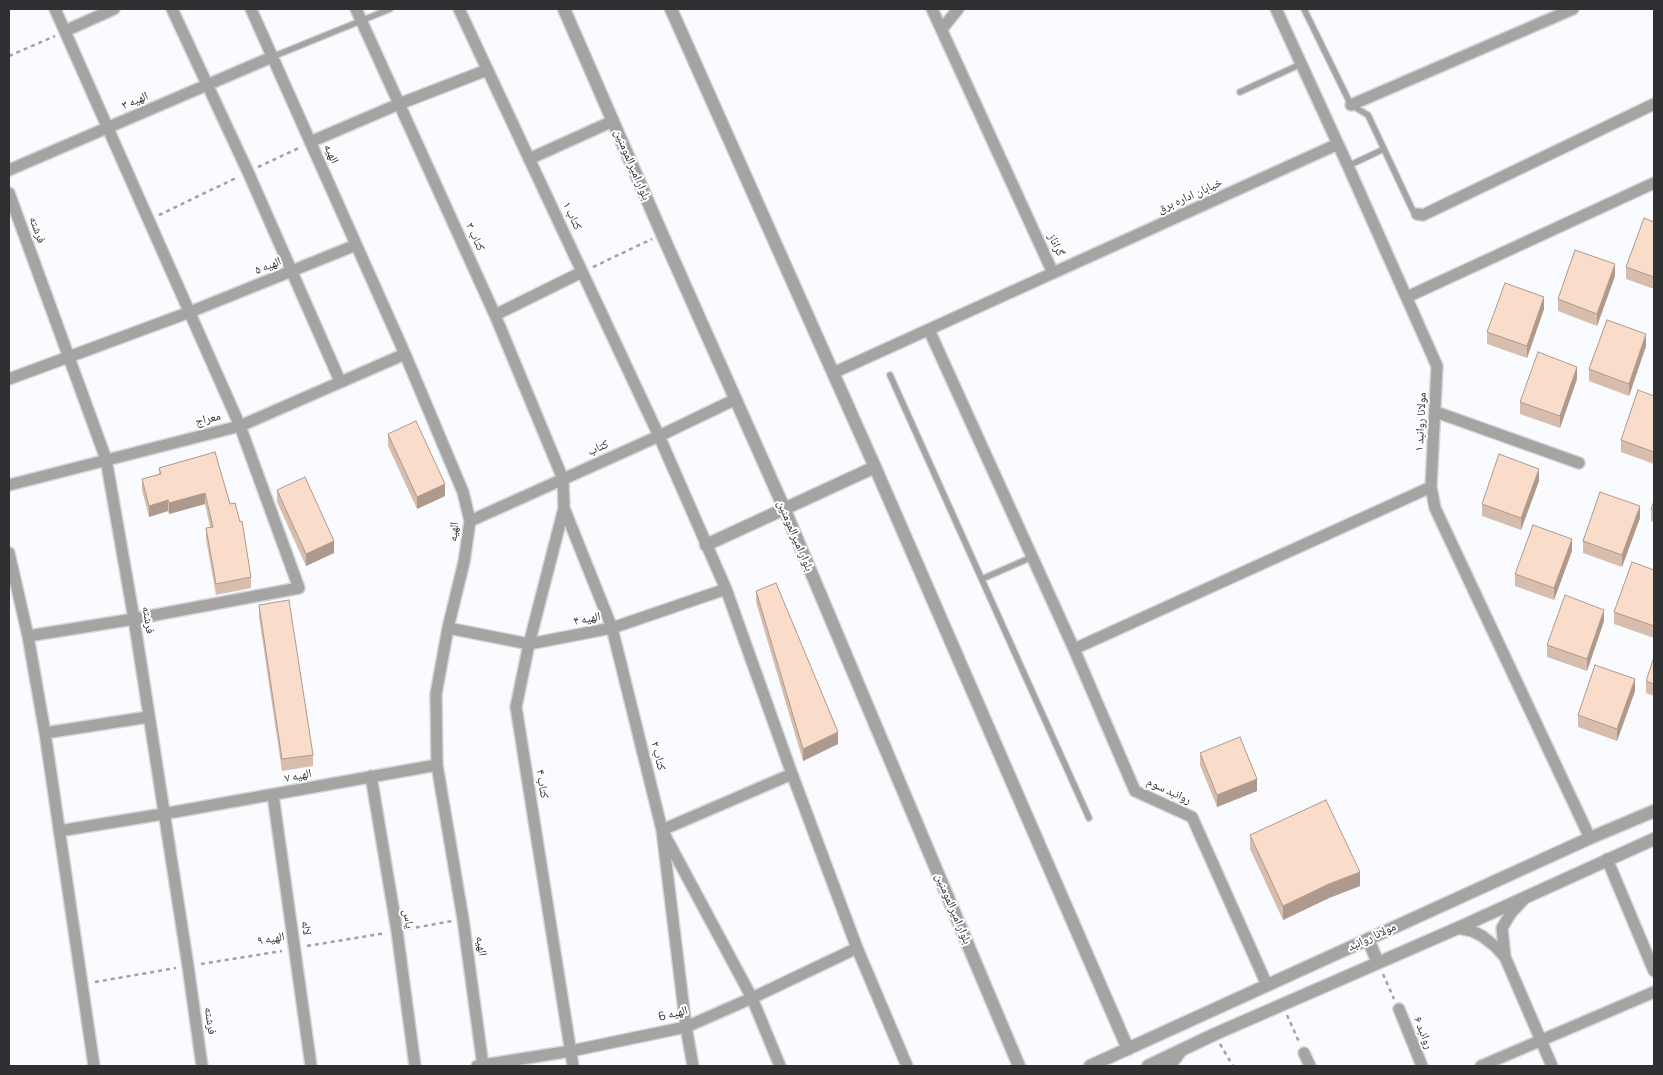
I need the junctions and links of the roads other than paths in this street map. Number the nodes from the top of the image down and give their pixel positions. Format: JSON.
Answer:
{"nodes":[{"id":1,"x":55,"y":9,"type":"edge"},
{"id":2,"x":114,"y":9,"type":"edge"},
{"id":3,"x":172,"y":9,"type":"edge"},
{"id":4,"x":250,"y":9,"type":"edge"},
{"id":5,"x":356,"y":9,"type":"edge"},
{"id":6,"x":390,"y":9,"type":"edge"},
{"id":7,"x":459,"y":9,"type":"edge"},
{"id":8,"x":564,"y":9,"type":"edge"},
{"id":9,"x":671,"y":9,"type":"edge"},
{"id":10,"x":932,"y":9,"type":"edge"},
{"id":11,"x":958,"y":9,"type":"edge"},
{"id":12,"x":1276,"y":9,"type":"edge"},
{"id":13,"x":1304,"y":9,"type":"edge"},
{"id":14,"x":1573,"y":9,"type":"edge"},
{"id":15,"x":361,"y":21,"type":"junction"},
{"id":16,"x":942,"y":29,"type":"junction"},
{"id":17,"x":65,"y":31,"type":"junction"},
{"id":18,"x":272,"y":57,"type":"junction"},
{"id":19,"x":1301,"y":64,"type":"junction"},
{"id":20,"x":488,"y":70,"type":"junction"},
{"id":21,"x":207,"y":86,"type":"junction"},
{"id":22,"x":1240,"y":92,"type":"dead end"},
{"id":23,"x":399,"y":104,"type":"junction"},
{"id":24,"x":1654,"y":104,"type":"edge"},
{"id":25,"x":1351,"y":105,"type":"junction"},
{"id":26,"x":614,"y":121,"type":"junction"},
{"id":27,"x":108,"y":128,"type":"junction"},
{"id":28,"x":310,"y":142,"type":"junction"},
{"id":29,"x":1338,"y":144,"type":"junction"},
{"id":30,"x":1384,"y":149,"type":"junction"},
{"id":31,"x":529,"y":159,"type":"junction"},
{"id":32,"x":1348,"y":166,"type":"junction"},
{"id":33,"x":9,"y":170,"type":"edge"},
{"id":34,"x":1654,"y":183,"type":"edge"},
{"id":35,"x":9,"y":193,"type":"edge"},
{"id":36,"x":1417,"y":214,"type":"joint"},
{"id":37,"x":356,"y":245,"type":"junction"},
{"id":38,"x":291,"y":272,"type":"junction"},
{"id":39,"x":582,"y":272,"type":"junction"},
{"id":40,"x":1053,"y":273,"type":"junction"},
{"id":41,"x":1408,"y":297,"type":"junction"},
{"id":42,"x":190,"y":312,"type":"junction"},
{"id":43,"x":495,"y":315,"type":"junction"},
{"id":44,"x":929,"y":330,"type":"junction"},
{"id":45,"x":405,"y":354,"type":"junction"},
{"id":46,"x":68,"y":357,"type":"junction"},
{"id":47,"x":833,"y":373,"type":"junction"},
{"id":48,"x":890,"y":375,"type":"dead end"},
{"id":49,"x":9,"y":379,"type":"edge"},
{"id":50,"x":340,"y":381,"type":"junction"},
{"id":51,"x":736,"y":399,"type":"junction"},
{"id":52,"x":1436,"y":412,"type":"junction"},
{"id":53,"x":240,"y":426,"type":"junction"},
{"id":54,"x":660,"y":436,"type":"junction"},
{"id":55,"x":106,"y":459,"type":"junction"},
{"id":56,"x":1579,"y":463,"type":"dead end"},
{"id":57,"x":876,"y":467,"type":"junction"},
{"id":58,"x":563,"y":478,"type":"junction"},
{"id":59,"x":9,"y":486,"type":"edge"},
{"id":60,"x":1431,"y":487,"type":"junction"},
{"id":61,"x":564,"y":508,"type":"junction"},
{"id":62,"x":784,"y":508,"type":"junction"},
{"id":63,"x":470,"y":521,"type":"junction"},
{"id":64,"x":706,"y":544,"type":"junction"},
{"id":65,"x":9,"y":552,"type":"edge"},
{"id":66,"x":1032,"y":557,"type":"junction"},
{"id":67,"x":982,"y":579,"type":"junction"},
{"id":68,"x":726,"y":589,"type":"junction"},
{"id":69,"x":134,"y":619,"type":"junction"},
{"id":70,"x":448,"y":628,"type":"junction"},
{"id":71,"x":612,"y":628,"type":"junction"},
{"id":72,"x":28,"y":636,"type":"junction"},
{"id":73,"x":529,"y":644,"type":"junction"},
{"id":74,"x":1074,"y":649,"type":"junction"},
{"id":75,"x":148,"y":717,"type":"junction"},
{"id":76,"x":44,"y":733,"type":"junction"},
{"id":77,"x":437,"y":765,"type":"junction"},
{"id":78,"x":792,"y":774,"type":"junction"},
{"id":79,"x":371,"y":776,"type":"junction"},
{"id":80,"x":273,"y":795,"type":"junction"},
{"id":81,"x":1654,"y":811,"type":"edge"},
{"id":82,"x":164,"y":814,"type":"junction"},
{"id":83,"x":1089,"y":818,"type":"dead end"},
{"id":84,"x":662,"y":830,"type":"junction"},
{"id":85,"x":59,"y":831,"type":"junction"},
{"id":86,"x":1590,"y":838,"type":"junction"},
{"id":87,"x":1654,"y":839,"type":"edge"},
{"id":88,"x":1607,"y":859,"type":"junction"},
{"id":89,"x":1526,"y":897,"type":"junction"},
{"id":90,"x":1458,"y":928,"type":"junction"},
{"id":91,"x":1368,"y":939,"type":"junction"},
{"id":92,"x":857,"y":948,"type":"junction"},
{"id":93,"x":1506,"y":957,"type":"junction"},
{"id":94,"x":1378,"y":963,"type":"junction"},
{"id":95,"x":1654,"y":971,"type":"edge"},
{"id":96,"x":1267,"y":986,"type":"junction"},
{"id":97,"x":1654,"y":992,"type":"edge"},
{"id":98,"x":752,"y":998,"type":"junction"},
{"id":99,"x":1398,"y":1009,"type":"road end"},
{"id":100,"x":686,"y":1027,"type":"junction"},
{"id":101,"x":1174,"y":1029,"type":"junction"},
{"id":102,"x":1542,"y":1040,"type":"junction"},
{"id":103,"x":1128,"y":1049,"type":"junction"},
{"id":104,"x":1182,"y":1050,"type":"junction"},
{"id":105,"x":571,"y":1051,"type":"junction"},
{"id":106,"x":1304,"y":1053,"type":"road end"},
{"id":107,"x":94,"y":1066,"type":"edge"},
{"id":108,"x":202,"y":1066,"type":"edge"},
{"id":109,"x":311,"y":1066,"type":"edge"},
{"id":110,"x":415,"y":1066,"type":"edge"},
{"id":111,"x":480,"y":1066,"type":"edge"},
{"id":112,"x":573,"y":1066,"type":"edge"},
{"id":113,"x":693,"y":1066,"type":"edge"},
{"id":114,"x":780,"y":1066,"type":"edge"},
{"id":115,"x":907,"y":1066,"type":"edge"},
{"id":116,"x":1019,"y":1066,"type":"edge"},
{"id":117,"x":1090,"y":1066,"type":"edge"},
{"id":118,"x":1148,"y":1066,"type":"edge"},
{"id":119,"x":1170,"y":1066,"type":"edge"},
{"id":120,"x":1310,"y":1066,"type":"edge"},
{"id":121,"x":1422,"y":1066,"type":"edge"},
{"id":122,"x":1481,"y":1066,"type":"edge"},
{"id":123,"x":1552,"y":1066,"type":"edge"}],
"edges":[{"from":1,"to":17,"type":"street"},
{"from":2,"to":17,"type":"street"},
{"from":3,"to":21,"type":"street"},
{"from":4,"to":18,"type":"street","name":"الهیه"},
{"from":5,"to":15,"type":"street","name":"کتاب ۳"},
{"from":6,"to":15,"type":"lane"},
{"from":7,"to":20,"type":"street","name":"کتاب ۱"},
{"from":8,"to":26,"type":"street","name":"بلوار امیرالمومنین"},
{"from":9,"to":47,"type":"street"},
{"from":10,"to":16,"type":"street","name":"گراناز"},
{"from":11,"to":16,"type":"street"},
{"from":12,"to":19,"type":"street","name":"مولانا روانبد ۱"},
{"from":13,"to":25,"type":"lane"},
{"from":14,"to":25,"type":"street"},
{"from":15,"to":18,"type":"lane"},
{"from":15,"to":23,"type":"street","name":"کتاب ۳"},
{"from":16,"to":40,"type":"street","name":"گراناز"},
{"from":17,"to":27,"type":"street"},
{"from":18,"to":21,"type":"street","name":"الهیه ۳"},
{"from":18,"to":28,"type":"street","name":"الهیه"},
{"from":19,"to":22,"type":"lane"},
{"from":19,"to":29,"type":"street","name":"مولانا روانبد ۱"},
{"from":20,"to":23,"type":"street"},
{"from":20,"to":31,"type":"street","name":"کتاب ۱"},
{"from":21,"to":27,"type":"street","name":"الهیه ۳"},
{"from":21,"to":38,"type":"street"},
{"from":23,"to":28,"type":"street"},
{"from":23,"to":43,"type":"street","name":"کتاب ۳"},
{"from":24,"to":36,"type":"street"},
{"from":25,"to":30,"type":"lane"},
{"from":26,"to":31,"type":"street"},
{"from":26,"to":51,"type":"street","name":"بلوار امیرالمومنین"},
{"from":27,"to":33,"type":"street","name":"الهیه ۳"},
{"from":27,"to":42,"type":"street"},
{"from":28,"to":37,"type":"street","name":"الهیه"},
{"from":29,"to":32,"type":"street","name":"مولانا روانبد ۱"},
{"from":29,"to":40,"type":"street","name":"خیابان اداره برق"},
{"from":30,"to":32,"type":"lane"},
{"from":30,"to":36,"type":"lane"},
{"from":31,"to":39,"type":"street","name":"کتاب ۱"},
{"from":32,"to":41,"type":"street","name":"مولانا روانبد ۱"},
{"from":34,"to":41,"type":"street"},
{"from":35,"to":46,"type":"street","name":"فرشته"},
{"from":37,"to":38,"type":"street","name":"الهیه ۵"},
{"from":37,"to":45,"type":"street","name":"الهیه"},
{"from":38,"to":42,"type":"street","name":"الهیه ۵"},
{"from":38,"to":50,"type":"street"},
{"from":39,"to":43,"type":"street"},
{"from":39,"to":54,"type":"street","name":"کتاب ۱"},
{"from":40,"to":44,"type":"street","name":"گراناز"},
{"from":41,"to":52,"type":"street","name":"مولانا روانبد ۱"},
{"from":42,"to":46,"type":"street","name":"الهیه ۵"},
{"from":42,"to":53,"type":"street"},
{"from":43,"to":58,"type":"street","name":"کتاب ۳"},
{"from":44,"to":47,"type":"street","name":"گراناز"},
{"from":44,"to":66,"type":"street","name":"روانبد سوم"},
{"from":45,"to":50,"type":"street","name":"معراج"},
{"from":45,"to":63,"type":"street","name":"الهیه"},
{"from":46,"to":49,"type":"street","name":"الهیه ۵"},
{"from":46,"to":55,"type":"street","name":"فرشته"},
{"from":47,"to":57,"type":"street"},
{"from":48,"to":67,"type":"lane"},
{"from":50,"to":53,"type":"street","name":"معراج"},
{"from":51,"to":54,"type":"street","name":"کتاب"},
{"from":51,"to":62,"type":"street","name":"بلوار امیرالمومنین"},
{"from":52,"to":56,"type":"street"},
{"from":52,"to":60,"type":"street","name":"مولانا روانبد ۱"},
{"from":53,"to":55,"type":"street","name":"معراج"},
{"from":53,"to":69,"type":"street"},
{"from":54,"to":58,"type":"street","name":"کتاب"},
{"from":54,"to":64,"type":"street","name":"کتاب ۱"},
{"from":55,"to":59,"type":"street","name":"معراج"},
{"from":55,"to":69,"type":"street","name":"فرشته"},
{"from":57,"to":62,"type":"street"},
{"from":57,"to":103,"type":"street"},
{"from":58,"to":61,"type":"street"},
{"from":58,"to":63,"type":"street","name":"کتاب"},
{"from":60,"to":74,"type":"street"},
{"from":60,"to":86,"type":"street","name":"مولانا روانبد ۱"},
{"from":61,"to":71,"type":"street","name":"کتاب ۲"},
{"from":61,"to":73,"type":"street","name":"کتاب ۴"},
{"from":62,"to":64,"type":"street"},
{"from":62,"to":116,"type":"street","name":"بلوار امیرالمومنین"},
{"from":63,"to":70,"type":"street","name":"الهیه"},
{"from":64,"to":68,"type":"street","name":"کتاب ۱"},
{"from":65,"to":72,"type":"street"},
{"from":66,"to":67,"type":"lane"},
{"from":66,"to":74,"type":"street","name":"روانبد سوم"},
{"from":67,"to":83,"type":"lane"},
{"from":68,"to":71,"type":"street","name":"الهیه ۴"},
{"from":68,"to":78,"type":"street","name":"کتاب ۱"},
{"from":69,"to":72,"type":"street"},
{"from":69,"to":75,"type":"street","name":"فرشته"},
{"from":70,"to":73,"type":"street","name":"الهیه ۴"},
{"from":70,"to":77,"type":"street","name":"الهیه"},
{"from":71,"to":73,"type":"street","name":"الهیه ۴"},
{"from":71,"to":84,"type":"street","name":"کتاب ۲"},
{"from":72,"to":76,"type":"street"},
{"from":73,"to":105,"type":"street","name":"کتاب ۴"},
{"from":74,"to":96,"type":"street","name":"روانبد سوم"},
{"from":75,"to":76,"type":"street"},
{"from":75,"to":82,"type":"street","name":"فرشته"},
{"from":76,"to":85,"type":"street"},
{"from":77,"to":79,"type":"street","name":"الهیه ۷"},
{"from":77,"to":111,"type":"street","name":"الهیه"},
{"from":78,"to":84,"type":"street"},
{"from":78,"to":92,"type":"street","name":"کتاب ۱"},
{"from":79,"to":80,"type":"street","name":"الهیه ۷"},
{"from":79,"to":110,"type":"street","name":"یاس"},
{"from":80,"to":82,"type":"street","name":"الهیه ۷"},
{"from":80,"to":109,"type":"street","name":"لاله"},
{"from":81,"to":86,"type":"street","name":"مولانا روانبد"},
{"from":82,"to":85,"type":"street","name":"الهیه ۷"},
{"from":82,"to":108,"type":"street","name":"فرشته"},
{"from":84,"to":98,"type":"street","name":"کتاب ۲"},
{"from":84,"to":100,"type":"street"},
{"from":85,"to":107,"type":"street"},
{"from":86,"to":91,"type":"street","name":"مولانا روانبد"},
{"from":87,"to":88,"type":"street","name":"مولانا روانبد"},
{"from":88,"to":89,"type":"street","name":"مولانا روانبد"},
{"from":88,"to":95,"type":"street"},
{"from":89,"to":90,"type":"street","name":"مولانا روانبد"},
{"from":89,"to":93,"type":"street"},
{"from":90,"to":93,"type":"street"},
{"from":90,"to":94,"type":"street","name":"مولانا روانبد"},
{"from":91,"to":94,"type":"street"},
{"from":91,"to":96,"type":"street","name":"مولانا روانبد"},
{"from":92,"to":98,"type":"street","name":"الهیه 6"},
{"from":92,"to":115,"type":"street","name":"کتاب ۱"},
{"from":93,"to":102,"type":"street"},
{"from":94,"to":104,"type":"street","name":"مولانا روانبد"},
{"from":96,"to":101,"type":"street","name":"مولانا روانبد"},
{"from":97,"to":102,"type":"street"},
{"from":98,"to":100,"type":"street","name":"الهیه 6"},
{"from":98,"to":114,"type":"street","name":"کتاب ۲"},
{"from":99,"to":121,"type":"street","name":"روانبد ۶"},
{"from":100,"to":105,"type":"street","name":"الهیه 6"},
{"from":100,"to":113,"type":"street"},
{"from":101,"to":103,"type":"street","name":"مولانا روانبد"},
{"from":101,"to":104,"type":"street"},
{"from":102,"to":122,"type":"street"},
{"from":102,"to":123,"type":"street"},
{"from":103,"to":117,"type":"street","name":"مولانا روانبد"},
{"from":104,"to":118,"type":"street","name":"مولانا روانبد"},
{"from":104,"to":119,"type":"street"},
{"from":105,"to":111,"type":"street","name":"الهیه 6"},
{"from":105,"to":112,"type":"street","name":"کتاب ۴"},
{"from":106,"to":120,"type":"street"}]}
